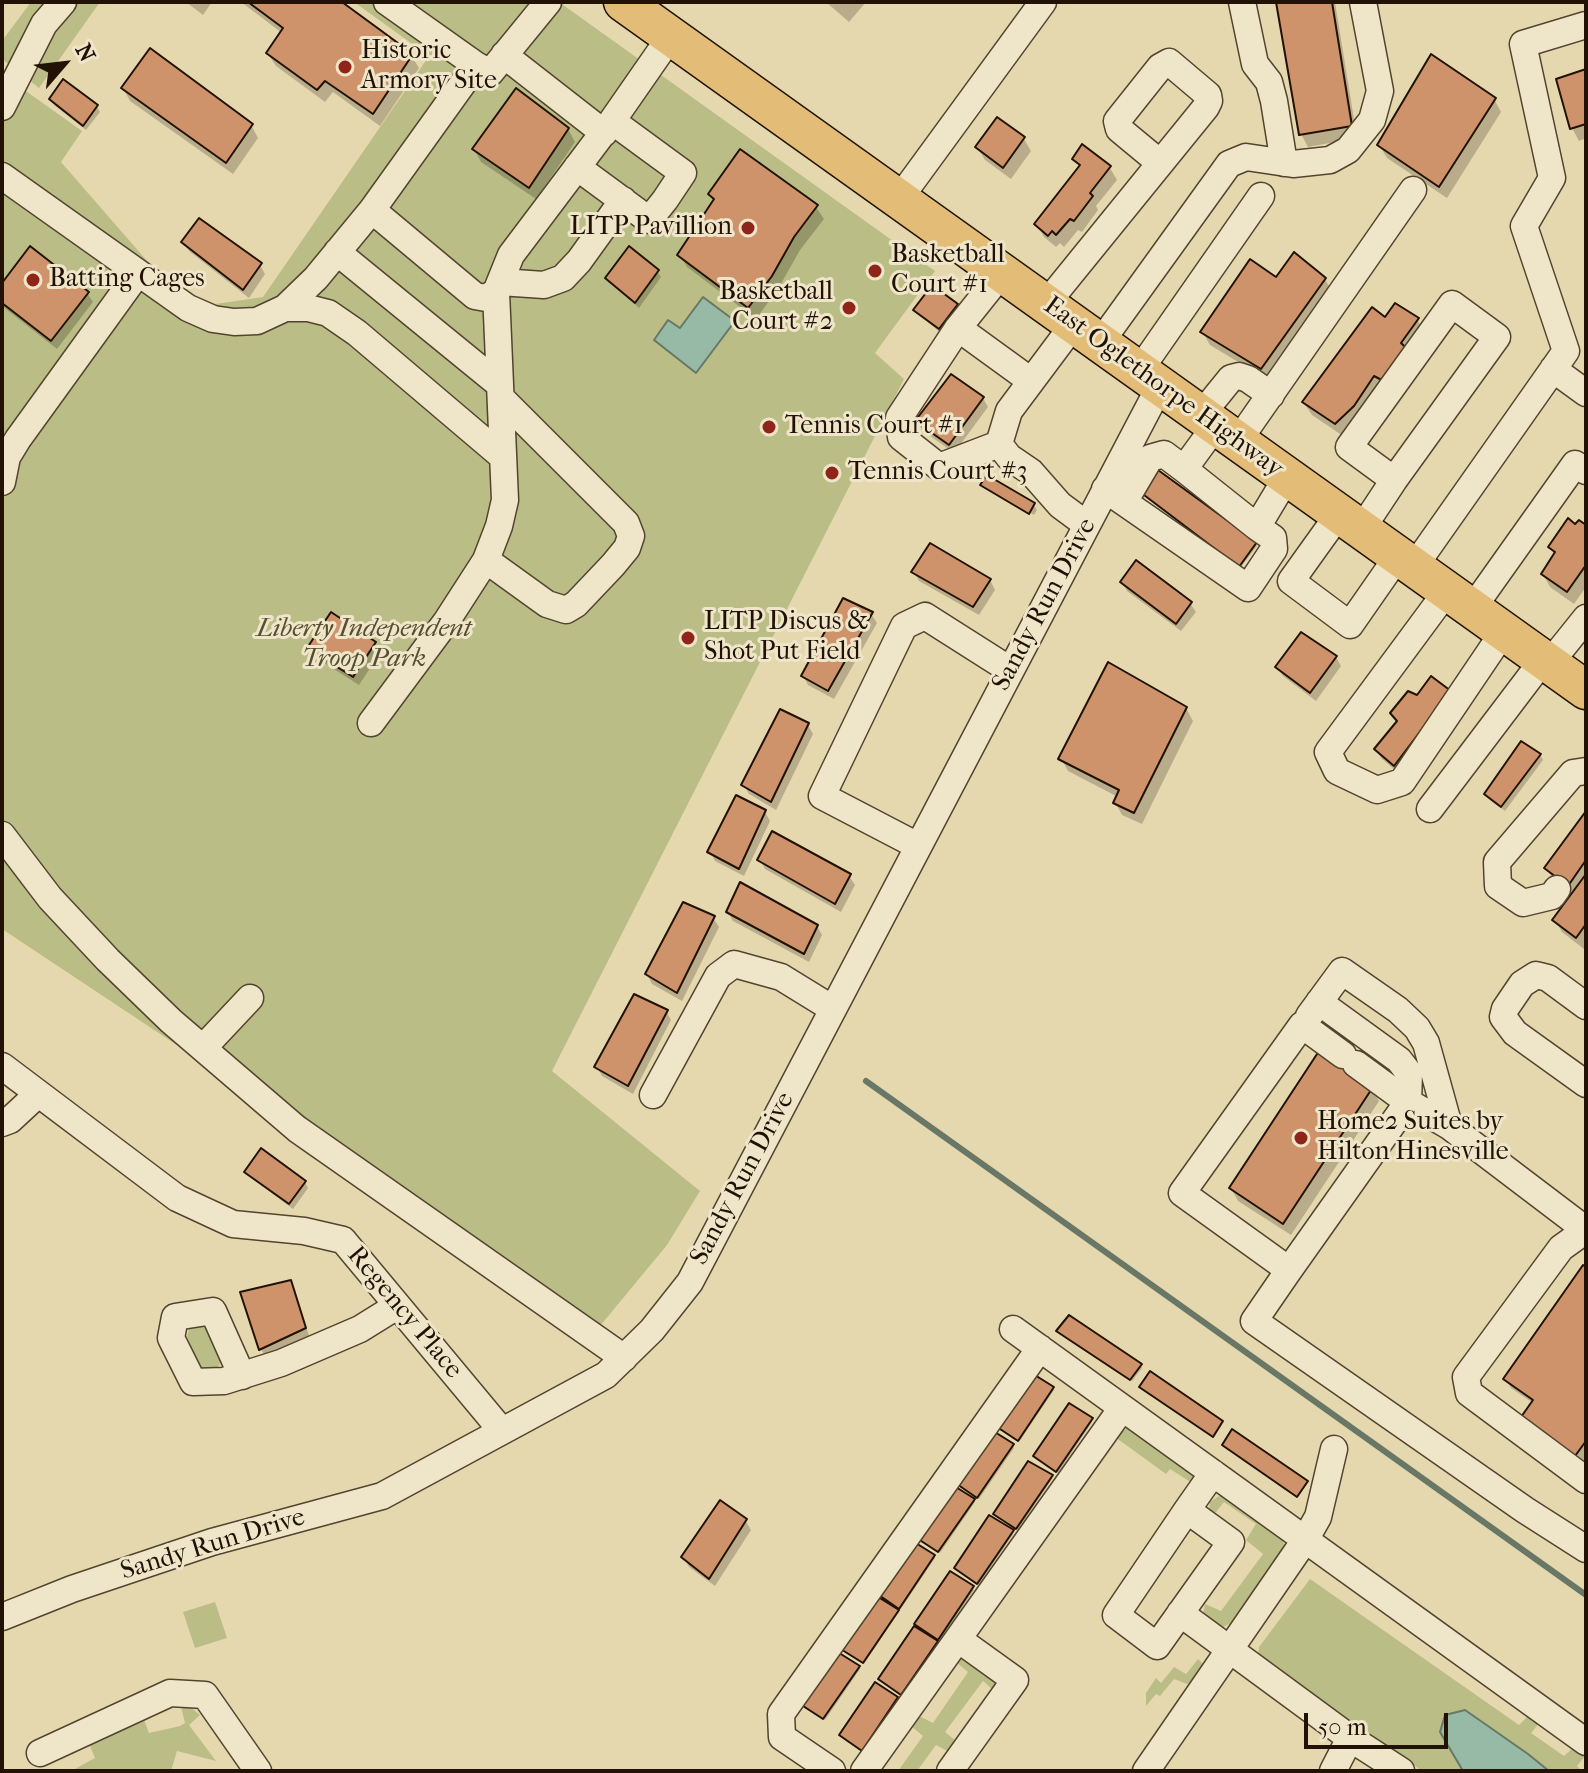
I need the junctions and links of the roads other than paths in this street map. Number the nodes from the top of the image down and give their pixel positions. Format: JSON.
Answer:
{"nodes":[{"id":1,"x":63,"y":2,"type":"edge"},
{"id":2,"x":387,"y":2,"type":"edge"},
{"id":3,"x":548,"y":2,"type":"edge"},
{"id":4,"x":623,"y":2,"type":"edge"},
{"id":5,"x":1043,"y":2,"type":"edge"},
{"id":6,"x":1242,"y":2,"type":"edge"},
{"id":7,"x":1363,"y":2,"type":"edge"},
{"id":8,"x":1586,"y":25,"type":"edge"},
{"id":9,"x":671,"y":36,"type":"junction"},
{"id":10,"x":490,"y":65,"type":"junction"},
{"id":11,"x":2,"y":107,"type":"edge"},
{"id":12,"x":608,"y":127,"type":"junction"},
{"id":13,"x":1160,"y":163,"type":"dead end"},
{"id":14,"x":1284,"y":163,"type":"junction"},
{"id":15,"x":577,"y":167,"type":"junction"},
{"id":16,"x":2,"y":176,"type":"edge"},
{"id":17,"x":1413,"y":190,"type":"dead end"},
{"id":18,"x":1261,"y":196,"type":"dead end"},
{"id":19,"x":899,"y":199,"type":"junction"},
{"id":20,"x":623,"y":200,"type":"junction"},
{"id":21,"x":372,"y":210,"type":"junction"},
{"id":22,"x":337,"y":252,"type":"junction"},
{"id":23,"x":138,"y":273,"type":"junction"},
{"id":24,"x":1002,"y":273,"type":"junction"},
{"id":25,"x":498,"y":287,"type":"junction"},
{"id":26,"x":285,"y":308,"type":"junction"},
{"id":27,"x":1073,"y":323,"type":"junction"},
{"id":28,"x":958,"y":328,"type":"junction"},
{"id":29,"x":1568,"y":355,"type":"edge"},
{"id":30,"x":1149,"y":379,"type":"junction"},
{"id":31,"x":1031,"y":381,"type":"junction"},
{"id":32,"x":501,"y":392,"type":"junction"},
{"id":33,"x":1586,"y":393,"type":"edge"},
{"id":34,"x":1271,"y":395,"type":"junction"},
{"id":35,"x":1218,"y":427,"type":"junction"},
{"id":36,"x":999,"y":444,"type":"junction"},
{"id":37,"x":6,"y":452,"type":"edge"},
{"id":38,"x":503,"y":457,"type":"junction"},
{"id":39,"x":1184,"y":469,"type":"junction"},
{"id":40,"x":1586,"y":471,"type":"edge"},
{"id":41,"x":1287,"y":477,"type":"junction"},
{"id":42,"x":1394,"y":480,"type":"junction"},
{"id":43,"x":1114,"y":496,"type":"junction"},
{"id":44,"x":1350,"y":522,"type":"junction"},
{"id":45,"x":1087,"y":525,"type":"junction"},
{"id":46,"x":1257,"y":527,"type":"junction"},
{"id":47,"x":486,"y":560,"type":"junction"},
{"id":48,"x":1406,"y":562,"type":"junction"},
{"id":49,"x":1459,"y":600,"type":"junction"},
{"id":50,"x":1586,"y":618,"type":"edge"},
{"id":51,"x":1504,"y":631,"type":"junction"},
{"id":52,"x":1546,"y":662,"type":"junction"},
{"id":53,"x":1010,"y":670,"type":"junction"},
{"id":54,"x":1586,"y":690,"type":"edge"},
{"id":55,"x":371,"y":723,"type":"dead end"},
{"id":56,"x":1586,"y":771,"type":"edge"},
{"id":57,"x":1430,"y":809,"type":"dead end"},
{"id":58,"x":2,"y":835,"type":"edge"},
{"id":59,"x":918,"y":846,"type":"junction"},
{"id":60,"x":1557,"y":889,"type":"dead end"},
{"id":61,"x":250,"y":998,"type":"dead end"},
{"id":62,"x":1319,"y":1002,"type":"junction"},
{"id":63,"x":1586,"y":1006,"type":"edge"},
{"id":64,"x":833,"y":1009,"type":"junction"},
{"id":65,"x":1302,"y":1025,"type":"junction"},
{"id":66,"x":203,"y":1048,"type":"junction"},
{"id":67,"x":2,"y":1066,"type":"edge"},
{"id":68,"x":1586,"y":1084,"type":"edge"},
{"id":69,"x":38,"y":1094,"type":"junction"},
{"id":70,"x":653,"y":1095,"type":"dead end"},
{"id":71,"x":1408,"y":1102,"type":"junction"},
{"id":72,"x":2,"y":1123,"type":"edge"},
{"id":73,"x":1449,"y":1126,"type":"junction"},
{"id":74,"x":1586,"y":1230,"type":"edge"},
{"id":75,"x":1289,"y":1270,"type":"junction"},
{"id":76,"x":397,"y":1306,"type":"junction"},
{"id":77,"x":1013,"y":1329,"type":"dead end"},
{"id":78,"x":1040,"y":1348,"type":"junction"},
{"id":79,"x":624,"y":1358,"type":"junction"},
{"id":80,"x":242,"y":1376,"type":"dead end"},
{"id":81,"x":1122,"y":1408,"type":"junction"},
{"id":82,"x":502,"y":1431,"type":"junction"},
{"id":83,"x":1334,"y":1449,"type":"dead end"},
{"id":84,"x":1213,"y":1473,"type":"junction"},
{"id":85,"x":1586,"y":1480,"type":"edge"},
{"id":86,"x":1187,"y":1510,"type":"junction"},
{"id":87,"x":1525,"y":1510,"type":"junction"},
{"id":88,"x":1305,"y":1540,"type":"junction"},
{"id":89,"x":1586,"y":1549,"type":"edge"},
{"id":90,"x":1586,"y":1559,"type":"edge"},
{"id":91,"x":1180,"y":1613,"type":"junction"},
{"id":92,"x":2,"y":1617,"type":"edge"},
{"id":93,"x":958,"y":1639,"type":"junction"},
{"id":94,"x":1231,"y":1651,"type":"junction"},
{"id":95,"x":1350,"y":1738,"type":"junction"},
{"id":96,"x":1586,"y":1742,"type":"edge"},
{"id":97,"x":40,"y":1753,"type":"dead end"},
{"id":98,"x":258,"y":1771,"type":"edge"},
{"id":99,"x":832,"y":1771,"type":"edge"},
{"id":100,"x":864,"y":1771,"type":"edge"},
{"id":101,"x":950,"y":1771,"type":"edge"},
{"id":102,"x":1146,"y":1771,"type":"edge"},
{"id":103,"x":1333,"y":1771,"type":"edge"},
{"id":104,"x":1401,"y":1771,"type":"edge"}],
"edges":[{"from":1,"to":11,"type":"street"},
{"from":2,"to":10,"type":"street"},
{"from":3,"to":10,"type":"street"},
{"from":4,"to":9,"type":"highway","name":"East Oglethorpe Highway"},
{"from":5,"to":19,"type":"street"},
{"from":6,"to":14,"type":"street"},
{"from":7,"to":14,"type":"street"},
{"from":8,"to":29,"type":"street"},
{"from":9,"to":12,"type":"street"},
{"from":9,"to":19,"type":"highway","name":"East Oglethorpe Highway"},
{"from":10,"to":12,"type":"street"},
{"from":10,"to":21,"type":"street"},
{"from":12,"to":15,"type":"street"},
{"from":12,"to":20,"type":"street"},
{"from":13,"to":27,"type":"street"},
{"from":14,"to":27,"type":"street"},
{"from":15,"to":20,"type":"street"},
{"from":15,"to":25,"type":"street"},
{"from":16,"to":23,"type":"street"},
{"from":17,"to":34,"type":"street"},
{"from":18,"to":30,"type":"street","name":"Sandy Run Drive"},
{"from":19,"to":24,"type":"highway","name":"East Oglethorpe Highway"},
{"from":20,"to":25,"type":"street"},
{"from":21,"to":22,"type":"street"},
{"from":21,"to":25,"type":"street"},
{"from":22,"to":26,"type":"street"},
{"from":22,"to":32,"type":"street"},
{"from":23,"to":26,"type":"street"},
{"from":23,"to":37,"type":"street"},
{"from":24,"to":27,"type":"highway","name":"East Oglethorpe Highway"},
{"from":24,"to":28,"type":"street"},
{"from":25,"to":32,"type":"street"},
{"from":26,"to":38,"type":"street"},
{"from":27,"to":30,"type":"highway","name":"East Oglethorpe Highway"},
{"from":27,"to":31,"type":"street"},
{"from":28,"to":31,"type":"street"},
{"from":28,"to":36,"type":"street"},
{"from":29,"to":33,"type":"street"},
{"from":29,"to":48,"type":"street"},
{"from":30,"to":35,"type":"highway","name":"East Oglethorpe Highway"},
{"from":30,"to":43,"type":"street","name":"Sandy Run Drive"},
{"from":31,"to":36,"type":"street"},
{"from":32,"to":38,"type":"street"},
{"from":32,"to":47,"type":"street"},
{"from":34,"to":35,"type":"street"},
{"from":34,"to":35,"type":"street"},
{"from":35,"to":39,"type":"street"},
{"from":35,"to":41,"type":"highway","name":"East Oglethorpe Highway"},
{"from":36,"to":45,"type":"street"},
{"from":38,"to":47,"type":"street"},
{"from":39,"to":43,"type":"street"},
{"from":39,"to":46,"type":"street"},
{"from":40,"to":49,"type":"street"},
{"from":41,"to":44,"type":"highway","name":"East Oglethorpe Highway"},
{"from":41,"to":46,"type":"street"},
{"from":42,"to":42,"type":"street"},
{"from":42,"to":44,"type":"street"},
{"from":43,"to":45,"type":"street","name":"Sandy Run Drive"},
{"from":43,"to":46,"type":"street"},
{"from":44,"to":48,"type":"highway","name":"East Oglethorpe Highway"},
{"from":44,"to":48,"type":"street"},
{"from":45,"to":53,"type":"street","name":"Sandy Run Drive"},
{"from":47,"to":55,"type":"street"},
{"from":48,"to":49,"type":"highway","name":"East Oglethorpe Highway"},
{"from":49,"to":51,"type":"highway","name":"East Oglethorpe Highway"},
{"from":49,"to":51,"type":"street"},
{"from":50,"to":52,"type":"street"},
{"from":51,"to":52,"type":"highway","name":"East Oglethorpe Highway"},
{"from":52,"to":54,"type":"highway","name":"East Oglethorpe Highway"},
{"from":52,"to":57,"type":"street"},
{"from":53,"to":59,"type":"street","name":"Sandy Run Drive"},
{"from":53,"to":59,"type":"street"},
{"from":56,"to":60,"type":"street"},
{"from":58,"to":66,"type":"street"},
{"from":59,"to":64,"type":"street","name":"Sandy Run Drive"},
{"from":61,"to":66,"type":"street"},
{"from":62,"to":65,"type":"street"},
{"from":62,"to":71,"type":"street"},
{"from":62,"to":73,"type":"street"},
{"from":63,"to":68,"type":"street"},
{"from":64,"to":70,"type":"street"},
{"from":64,"to":79,"type":"street","name":"Sandy Run Drive"},
{"from":65,"to":71,"type":"street"},
{"from":65,"to":75,"type":"street"},
{"from":66,"to":79,"type":"street"},
{"from":67,"to":69,"type":"street","name":"Regency Place"},
{"from":69,"to":72,"type":"street"},
{"from":69,"to":76,"type":"street","name":"Regency Place"},
{"from":71,"to":73,"type":"street"},
{"from":71,"to":75,"type":"street"},
{"from":73,"to":74,"type":"street"},
{"from":74,"to":85,"type":"street"},
{"from":75,"to":87,"type":"street"},
{"from":76,"to":80,"type":"street"},
{"from":76,"to":82,"type":"street","name":"Regency Place"},
{"from":77,"to":78,"type":"street"},
{"from":78,"to":81,"type":"street"},
{"from":78,"to":99,"type":"street"},
{"from":79,"to":82,"type":"street","name":"Sandy Run Drive"},
{"from":81,"to":84,"type":"street"},
{"from":81,"to":93,"type":"street"},
{"from":82,"to":92,"type":"street","name":"Sandy Run Drive"},
{"from":83,"to":88,"type":"street"},
{"from":84,"to":86,"type":"street"},
{"from":84,"to":88,"type":"street"},
{"from":86,"to":91,"type":"street"},
{"from":86,"to":91,"type":"street"},
{"from":87,"to":89,"type":"street"},
{"from":87,"to":90,"type":"street"},
{"from":88,"to":94,"type":"street"},
{"from":88,"to":96,"type":"street"},
{"from":91,"to":94,"type":"street"},
{"from":93,"to":100,"type":"street"},
{"from":93,"to":101,"type":"street"},
{"from":94,"to":95,"type":"street"},
{"from":94,"to":102,"type":"street"},
{"from":95,"to":103,"type":"street"},
{"from":95,"to":104,"type":"street"},
{"from":97,"to":98,"type":"street"}]}
